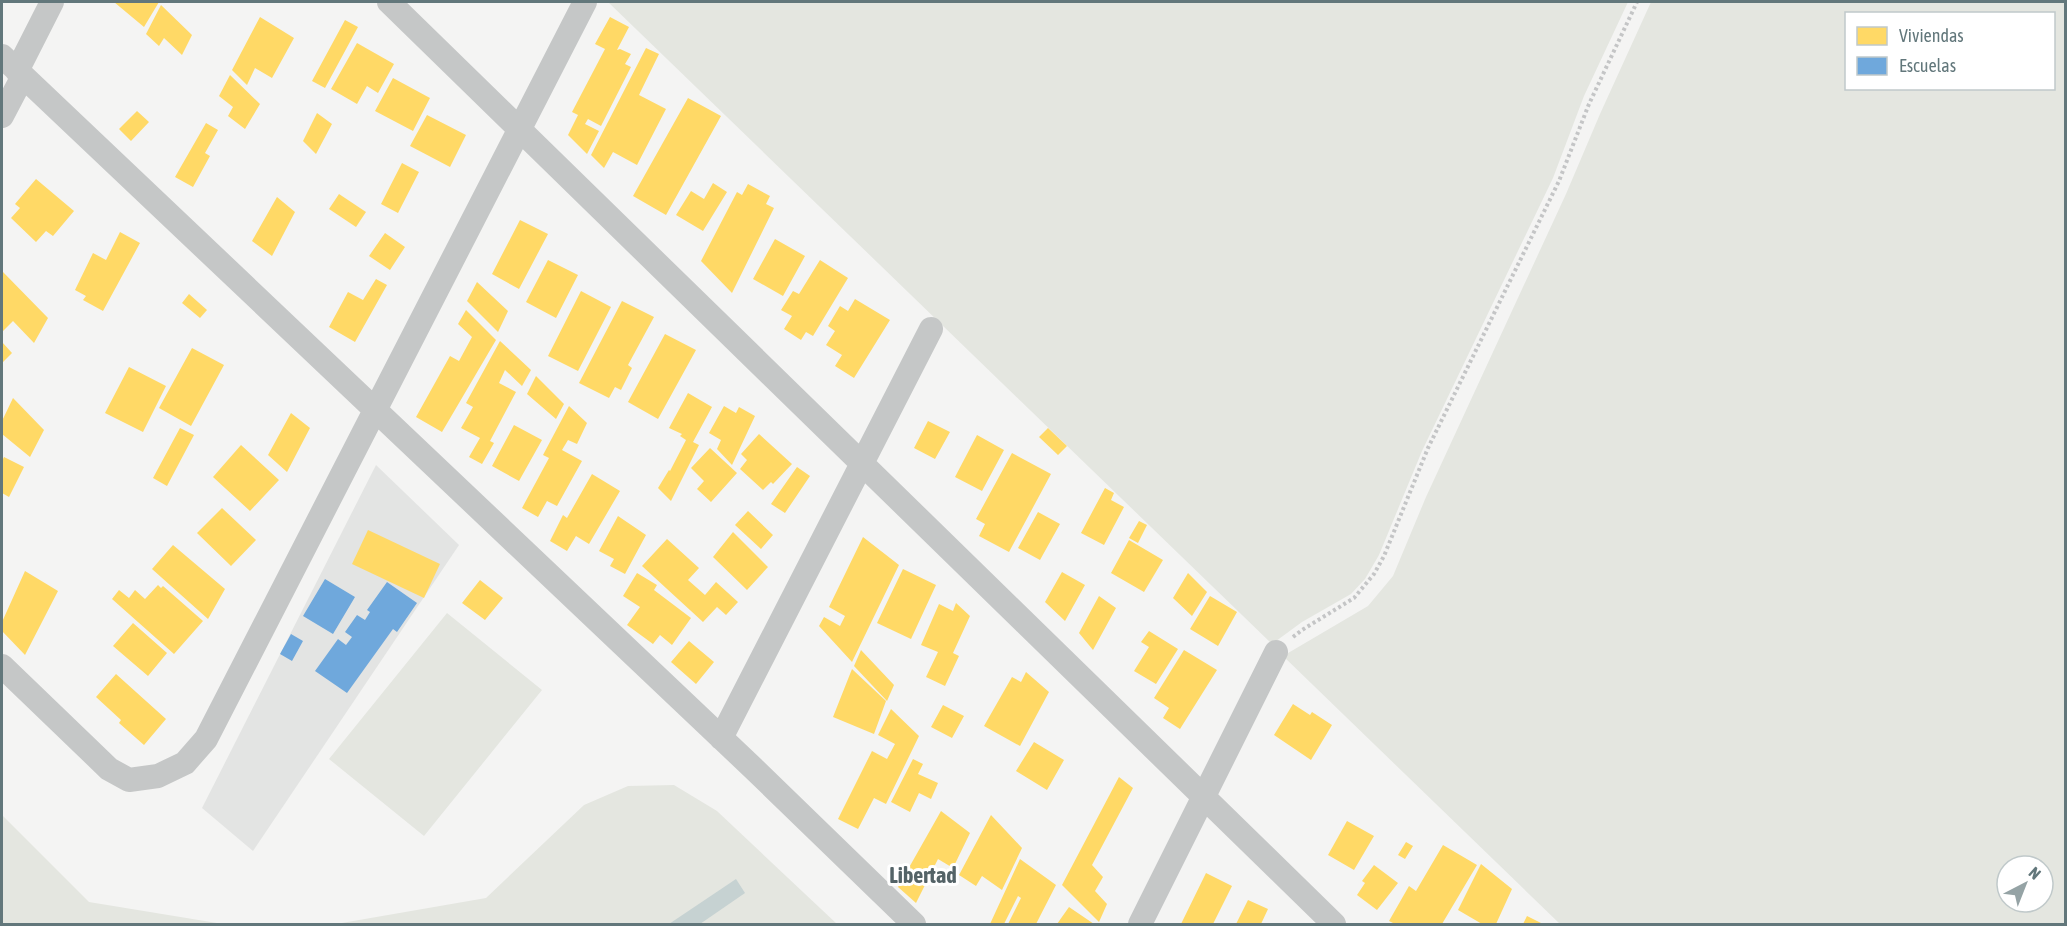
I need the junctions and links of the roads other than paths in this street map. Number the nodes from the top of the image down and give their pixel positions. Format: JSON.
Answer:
{"nodes":[{"id":1,"x":52,"y":2,"type":"edge"},
{"id":2,"x":388,"y":2,"type":"edge"},
{"id":3,"x":585,"y":2,"type":"edge"},
{"id":4,"x":14,"y":68,"type":"edge"},
{"id":5,"x":2,"y":116,"type":"edge"},
{"id":6,"x":519,"y":129,"type":"junction"},
{"id":7,"x":931,"y":329,"type":"dead end"},
{"id":8,"x":375,"y":410,"type":"junction"},
{"id":9,"x":862,"y":463,"type":"junction"},
{"id":10,"x":1276,"y":652,"type":"road end"},
{"id":11,"x":2,"y":666,"type":"edge"},
{"id":12,"x":721,"y":738,"type":"junction"},
{"id":13,"x":1203,"y":798,"type":"junction"},
{"id":14,"x":914,"y":924,"type":"edge"},
{"id":15,"x":1140,"y":924,"type":"edge"},
{"id":16,"x":1334,"y":924,"type":"edge"}],
"edges":[{"from":1,"to":4,"type":"street"},
{"from":2,"to":6,"type":"street"},
{"from":3,"to":6,"type":"street"},
{"from":4,"to":5,"type":"street"},
{"from":4,"to":8,"type":"street"},
{"from":6,"to":8,"type":"street"},
{"from":6,"to":9,"type":"street"},
{"from":7,"to":9,"type":"street"},
{"from":8,"to":11,"type":"street"},
{"from":8,"to":12,"type":"street"},
{"from":9,"to":12,"type":"street"},
{"from":9,"to":13,"type":"street"},
{"from":10,"to":13,"type":"street"},
{"from":12,"to":14,"type":"street"},
{"from":13,"to":15,"type":"street"},
{"from":13,"to":16,"type":"street"}]}
